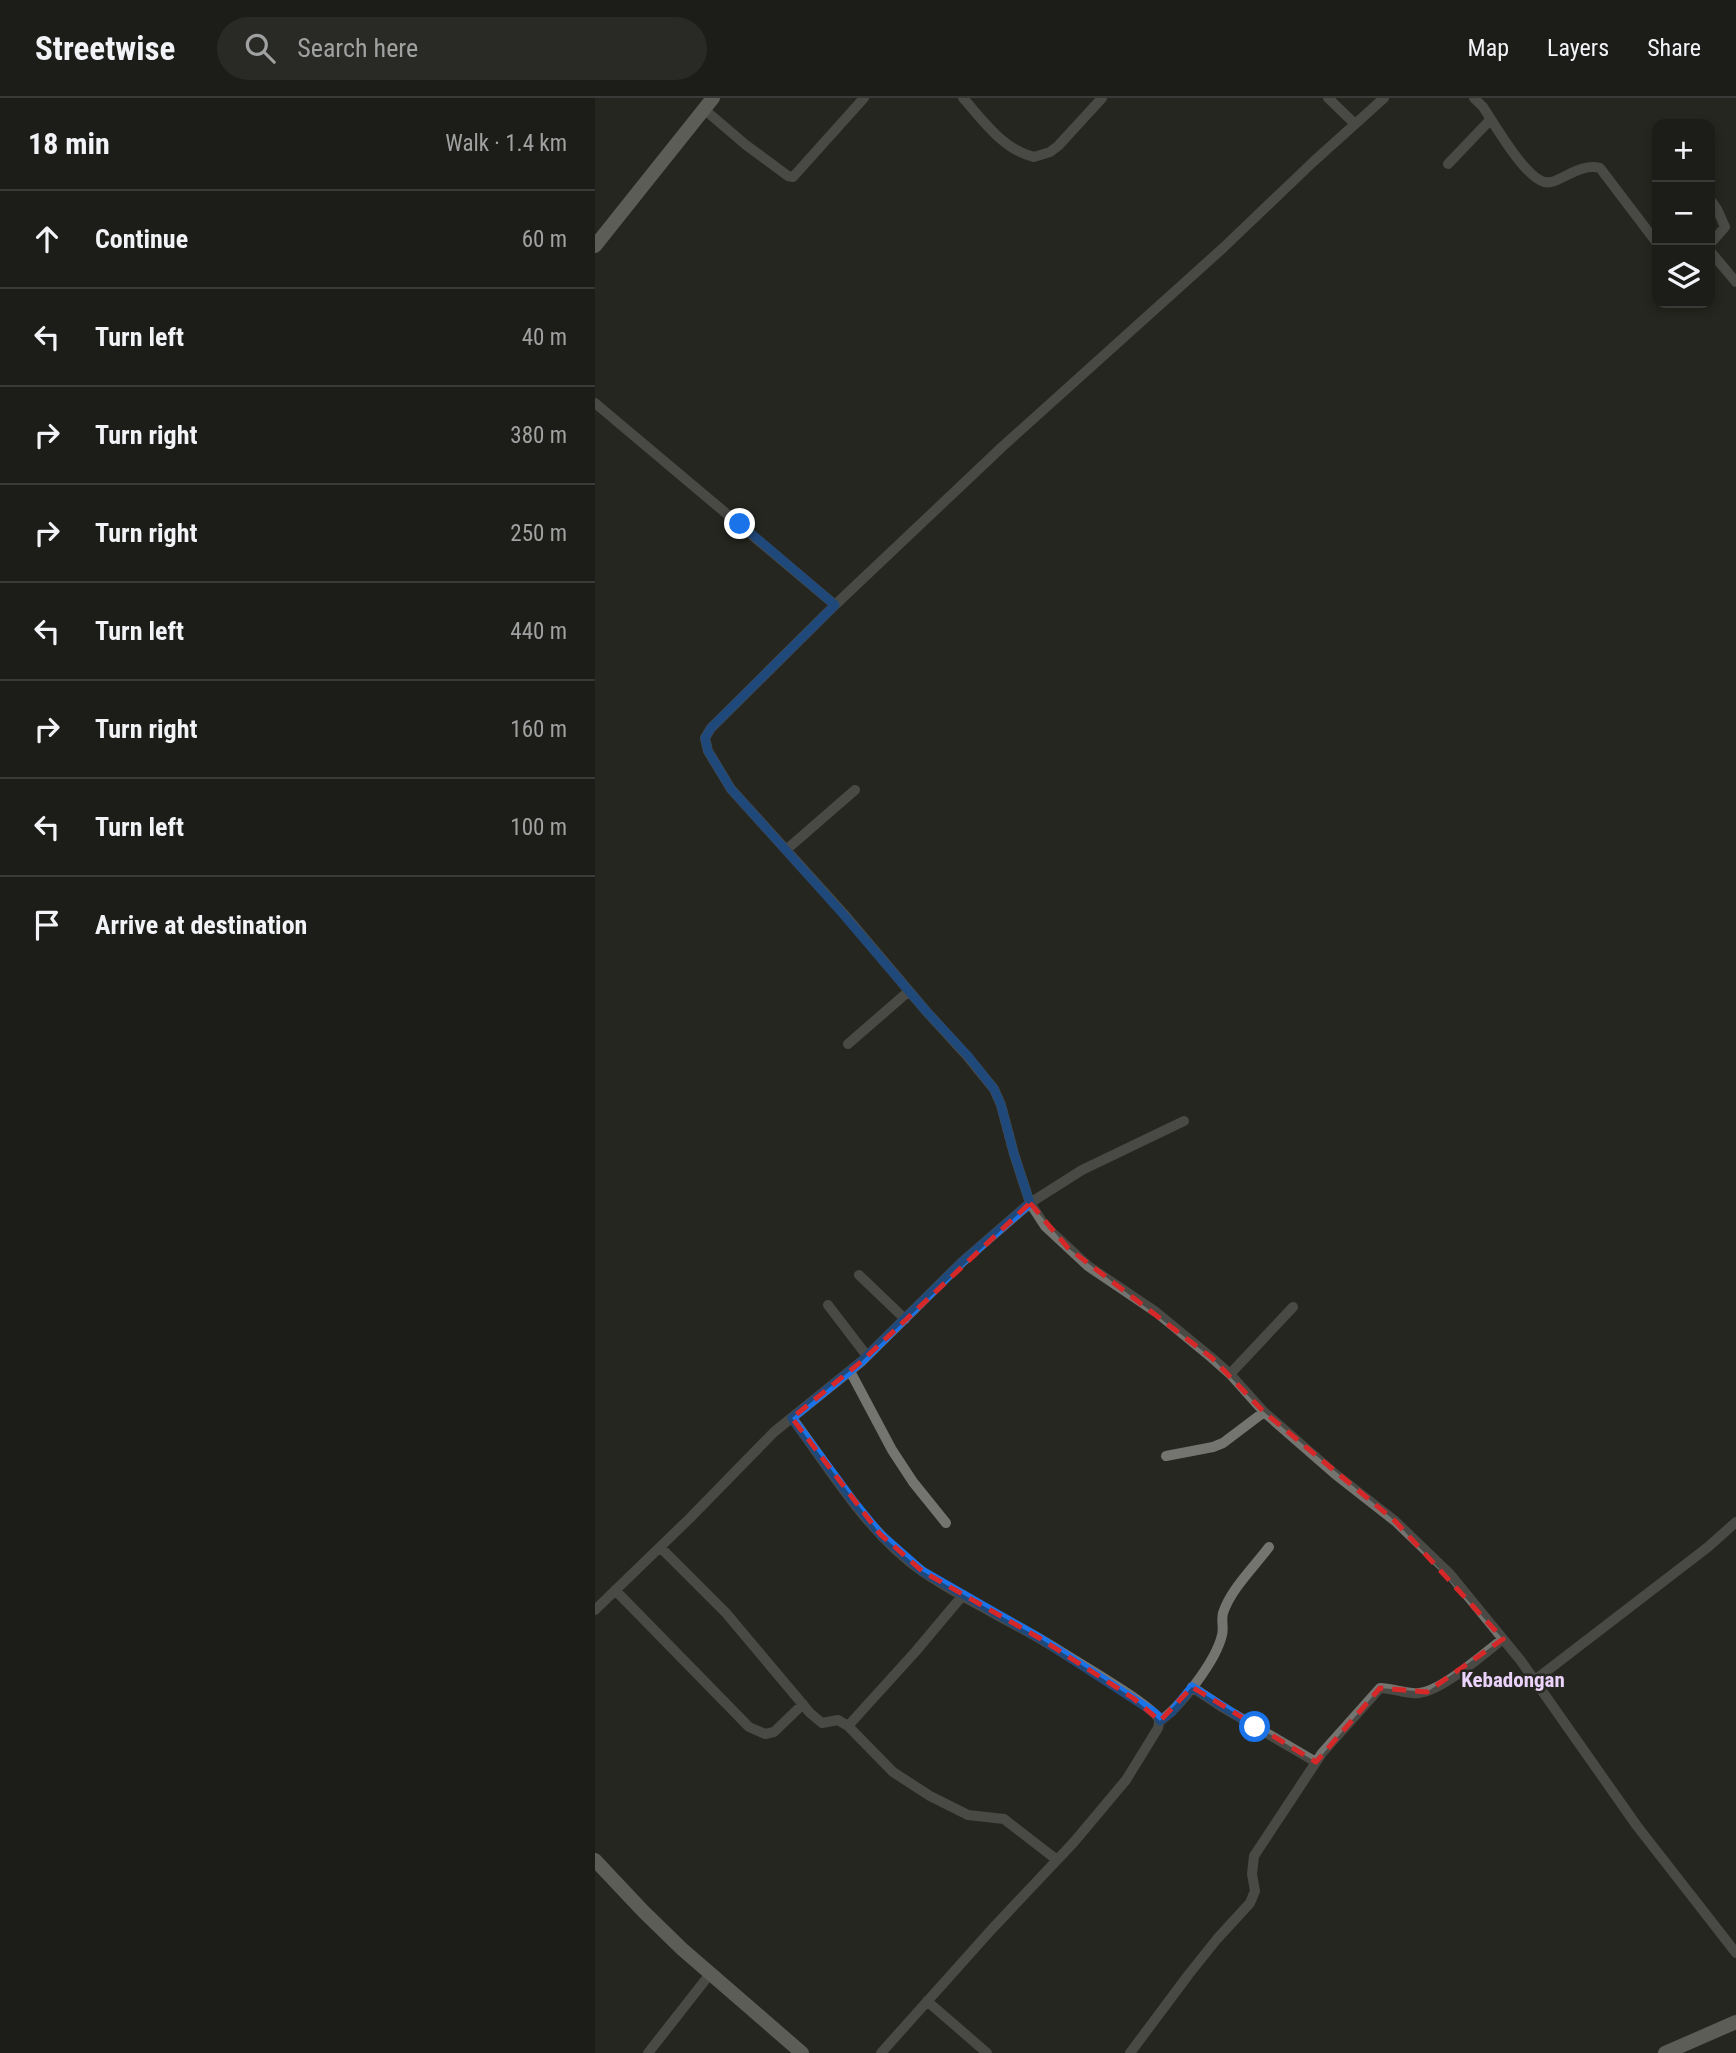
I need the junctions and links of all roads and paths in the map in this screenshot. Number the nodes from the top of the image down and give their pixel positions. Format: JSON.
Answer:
{"nodes":[{"id":1,"x":864,"y":98,"type":"edge"},
{"id":2,"x":963,"y":98,"type":"edge"},
{"id":3,"x":1102,"y":98,"type":"edge"},
{"id":4,"x":1328,"y":98,"type":"edge"},
{"id":5,"x":1384,"y":98,"type":"edge"},
{"id":6,"x":1474,"y":98,"type":"edge"},
{"id":7,"x":709,"y":104,"type":"edge"},
{"id":8,"x":1491,"y":119,"type":"junction"},
{"id":9,"x":1355,"y":124,"type":"junction"},
{"id":10,"x":1448,"y":164,"type":"dead end"},
{"id":11,"x":1715,"y":206,"type":"edge"},
{"id":12,"x":1652,"y":236,"type":"edge"},
{"id":13,"x":1715,"y":238,"type":"edge"},
{"id":14,"x":595,"y":246,"type":"edge"},
{"id":15,"x":1715,"y":257,"type":"edge"},
{"id":16,"x":1736,"y":282,"type":"edge"},
{"id":17,"x":595,"y":403,"type":"edge"},
{"id":18,"x":835,"y":605,"type":"junction"},
{"id":19,"x":855,"y":790,"type":"dead end"},
{"id":20,"x":786,"y":850,"type":"junction"},
{"id":21,"x":909,"y":991,"type":"junction"},
{"id":22,"x":848,"y":1044,"type":"dead end"},
{"id":23,"x":1184,"y":1121,"type":"dead end"},
{"id":24,"x":1030,"y":1203,"type":"junction"},
{"id":25,"x":859,"y":1275,"type":"dead end"},
{"id":26,"x":828,"y":1305,"type":"dead end"},
{"id":27,"x":1293,"y":1307,"type":"dead end"},
{"id":28,"x":905,"y":1319,"type":"junction"},
{"id":29,"x":867,"y":1356,"type":"junction"},
{"id":30,"x":850,"y":1371,"type":"junction"},
{"id":31,"x":1230,"y":1374,"type":"junction"},
{"id":32,"x":1264,"y":1412,"type":"junction"},
{"id":33,"x":792,"y":1418,"type":"junction"},
{"id":34,"x":1166,"y":1456,"type":"dead end"},
{"id":35,"x":1736,"y":1522,"type":"edge"},
{"id":36,"x":946,"y":1523,"type":"dead end"},
{"id":37,"x":660,"y":1547,"type":"junction"},
{"id":38,"x":1269,"y":1547,"type":"dead end"},
{"id":39,"x":615,"y":1590,"type":"junction"},
{"id":40,"x":963,"y":1595,"type":"junction"},
{"id":41,"x":595,"y":1610,"type":"edge"},
{"id":42,"x":1503,"y":1639,"type":"junction"},
{"id":43,"x":1535,"y":1680,"type":"junction"},
{"id":44,"x":1192,"y":1687,"type":"junction"},
{"id":45,"x":803,"y":1704,"type":"junction"},
{"id":46,"x":1160,"y":1721,"type":"junction"},
{"id":47,"x":848,"y":1726,"type":"junction"},
{"id":48,"x":1316,"y":1762,"type":"junction"},
{"id":49,"x":595,"y":1860,"type":"edge"},
{"id":50,"x":1057,"y":1860,"type":"junction"},
{"id":51,"x":1736,"y":1953,"type":"edge"},
{"id":52,"x":710,"y":1974,"type":"junction"},
{"id":53,"x":927,"y":2001,"type":"junction"},
{"id":54,"x":1736,"y":2022,"type":"edge"},
{"id":55,"x":648,"y":2053,"type":"edge"},
{"id":56,"x":802,"y":2053,"type":"edge"},
{"id":57,"x":881,"y":2053,"type":"edge"},
{"id":58,"x":987,"y":2053,"type":"edge"},
{"id":59,"x":1130,"y":2053,"type":"edge"},
{"id":60,"x":1665,"y":2053,"type":"edge"}],
"edges":[{"from":1,"to":7,"type":"street"},
{"from":2,"to":3,"type":"street"},
{"from":4,"to":9,"type":"street"},
{"from":5,"to":9,"type":"street"},
{"from":6,"to":8,"type":"street"},
{"from":7,"to":14,"type":"street"},
{"from":8,"to":10,"type":"street"},
{"from":8,"to":12,"type":"street"},
{"from":9,"to":18,"type":"street"},
{"from":11,"to":13,"type":"street"},
{"from":15,"to":16,"type":"street"},
{"from":17,"to":18,"type":"street"},
{"from":18,"to":20,"type":"street"},
{"from":19,"to":20,"type":"street"},
{"from":20,"to":21,"type":"street"},
{"from":21,"to":22,"type":"street"},
{"from":21,"to":24,"type":"street"},
{"from":23,"to":24,"type":"street"},
{"from":24,"to":28,"type":"street"},
{"from":24,"to":31,"type":"street"},
{"from":25,"to":28,"type":"street"},
{"from":26,"to":29,"type":"street"},
{"from":27,"to":31,"type":"street"},
{"from":28,"to":29,"type":"street"},
{"from":29,"to":30,"type":"street"},
{"from":30,"to":33,"type":"street"},
{"from":30,"to":36,"type":"street"},
{"from":31,"to":32,"type":"street"},
{"from":32,"to":34,"type":"street"},
{"from":32,"to":42,"type":"street"},
{"from":33,"to":37,"type":"street"},
{"from":33,"to":40,"type":"street"},
{"from":35,"to":43,"type":"street"},
{"from":37,"to":39,"type":"street"},
{"from":37,"to":45,"type":"street"},
{"from":38,"to":44,"type":"street"},
{"from":39,"to":41,"type":"street"},
{"from":39,"to":45,"type":"street"},
{"from":40,"to":46,"type":"street"},
{"from":40,"to":47,"type":"street"},
{"from":42,"to":43,"type":"street"},
{"from":42,"to":48,"type":"street"},
{"from":43,"to":51,"type":"street"},
{"from":44,"to":46,"type":"street"},
{"from":44,"to":48,"type":"street"},
{"from":45,"to":47,"type":"street"},
{"from":46,"to":50,"type":"street"},
{"from":47,"to":50,"type":"street"},
{"from":48,"to":59,"type":"street"},
{"from":49,"to":52,"type":"street"},
{"from":50,"to":53,"type":"street"},
{"from":52,"to":55,"type":"street"},
{"from":52,"to":56,"type":"street"},
{"from":53,"to":57,"type":"street"},
{"from":53,"to":58,"type":"street"},
{"from":54,"to":60,"type":"street"}]}
